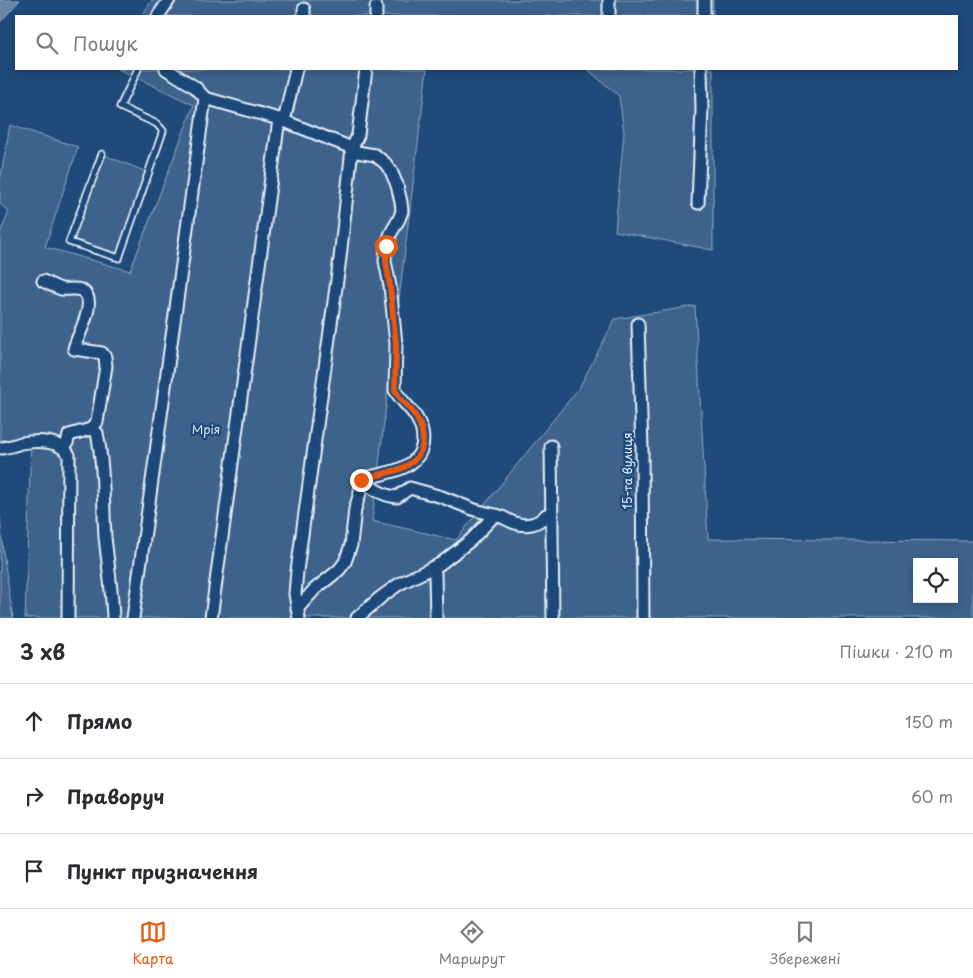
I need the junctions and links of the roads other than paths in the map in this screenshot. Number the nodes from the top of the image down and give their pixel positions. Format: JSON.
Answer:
{"nodes":[{"id":1,"x":169,"y":0,"type":"edge"},
{"id":2,"x":609,"y":0,"type":"edge"},
{"id":3,"x":704,"y":0,"type":"edge"},
{"id":4,"x":159,"y":15,"type":"edge"},
{"id":5,"x":609,"y":15,"type":"edge"},
{"id":6,"x":704,"y":15,"type":"edge"},
{"id":7,"x":138,"y":70,"type":"edge"},
{"id":8,"x":168,"y":70,"type":"edge"},
{"id":9,"x":296,"y":70,"type":"edge"},
{"id":10,"x":366,"y":70,"type":"edge"},
{"id":11,"x":701,"y":70,"type":"edge"},
{"id":12,"x":205,"y":98,"type":"junction"},
{"id":13,"x":281,"y":120,"type":"junction"},
{"id":14,"x":352,"y":148,"type":"junction"},
{"id":15,"x":102,"y":154,"type":"dead end"},
{"id":16,"x":698,"y":203,"type":"dead end"},
{"id":17,"x":43,"y":281,"type":"dead end"},
{"id":18,"x":638,"y":324,"type":"dead end"},
{"id":19,"x":91,"y":429,"type":"junction"},
{"id":20,"x":551,"y":446,"type":"dead end"},
{"id":21,"x":64,"y":447,"type":"junction"},
{"id":22,"x":2,"y":448,"type":"dead end"},
{"id":23,"x":361,"y":480,"type":"junction"},
{"id":24,"x":552,"y":514,"type":"junction"},
{"id":25,"x":495,"y":515,"type":"junction"},
{"id":26,"x":433,"y":567,"type":"junction"},
{"id":27,"x":298,"y":613,"type":"edge"},
{"id":28,"x":68,"y":618,"type":"edge"},
{"id":29,"x":113,"y":618,"type":"edge"},
{"id":30,"x":133,"y":618,"type":"edge"},
{"id":31,"x":211,"y":618,"type":"edge"},
{"id":32,"x":357,"y":618,"type":"edge"},
{"id":33,"x":436,"y":618,"type":"edge"},
{"id":34,"x":553,"y":618,"type":"edge"},
{"id":35,"x":644,"y":618,"type":"edge"}],
"edges":[{"from":1,"to":4,"type":"street"},
{"from":2,"to":5,"type":"street"},
{"from":3,"to":6,"type":"street"},
{"from":7,"to":15,"type":"lane"},
{"from":8,"to":12,"type":"street"},
{"from":9,"to":13,"type":"street"},
{"from":10,"to":14,"type":"street"},
{"from":11,"to":16,"type":"street"},
{"from":12,"to":13,"type":"street"},
{"from":12,"to":30,"type":"street"},
{"from":13,"to":14,"type":"street"},
{"from":13,"to":31,"type":"street"},
{"from":14,"to":23,"type":"street"},
{"from":14,"to":27,"type":"street"},
{"from":17,"to":19,"type":"street"},
{"from":18,"to":35,"type":"street","name":"15-та вулиця"},
{"from":19,"to":21,"type":"street"},
{"from":19,"to":29,"type":"street"},
{"from":20,"to":24,"type":"street"},
{"from":21,"to":22,"type":"street"},
{"from":21,"to":28,"type":"street"},
{"from":23,"to":25,"type":"street"},
{"from":23,"to":27,"type":"street"},
{"from":24,"to":25,"type":"street"},
{"from":24,"to":34,"type":"street"},
{"from":25,"to":26,"type":"street"},
{"from":26,"to":32,"type":"street"},
{"from":26,"to":33,"type":"street"}]}
